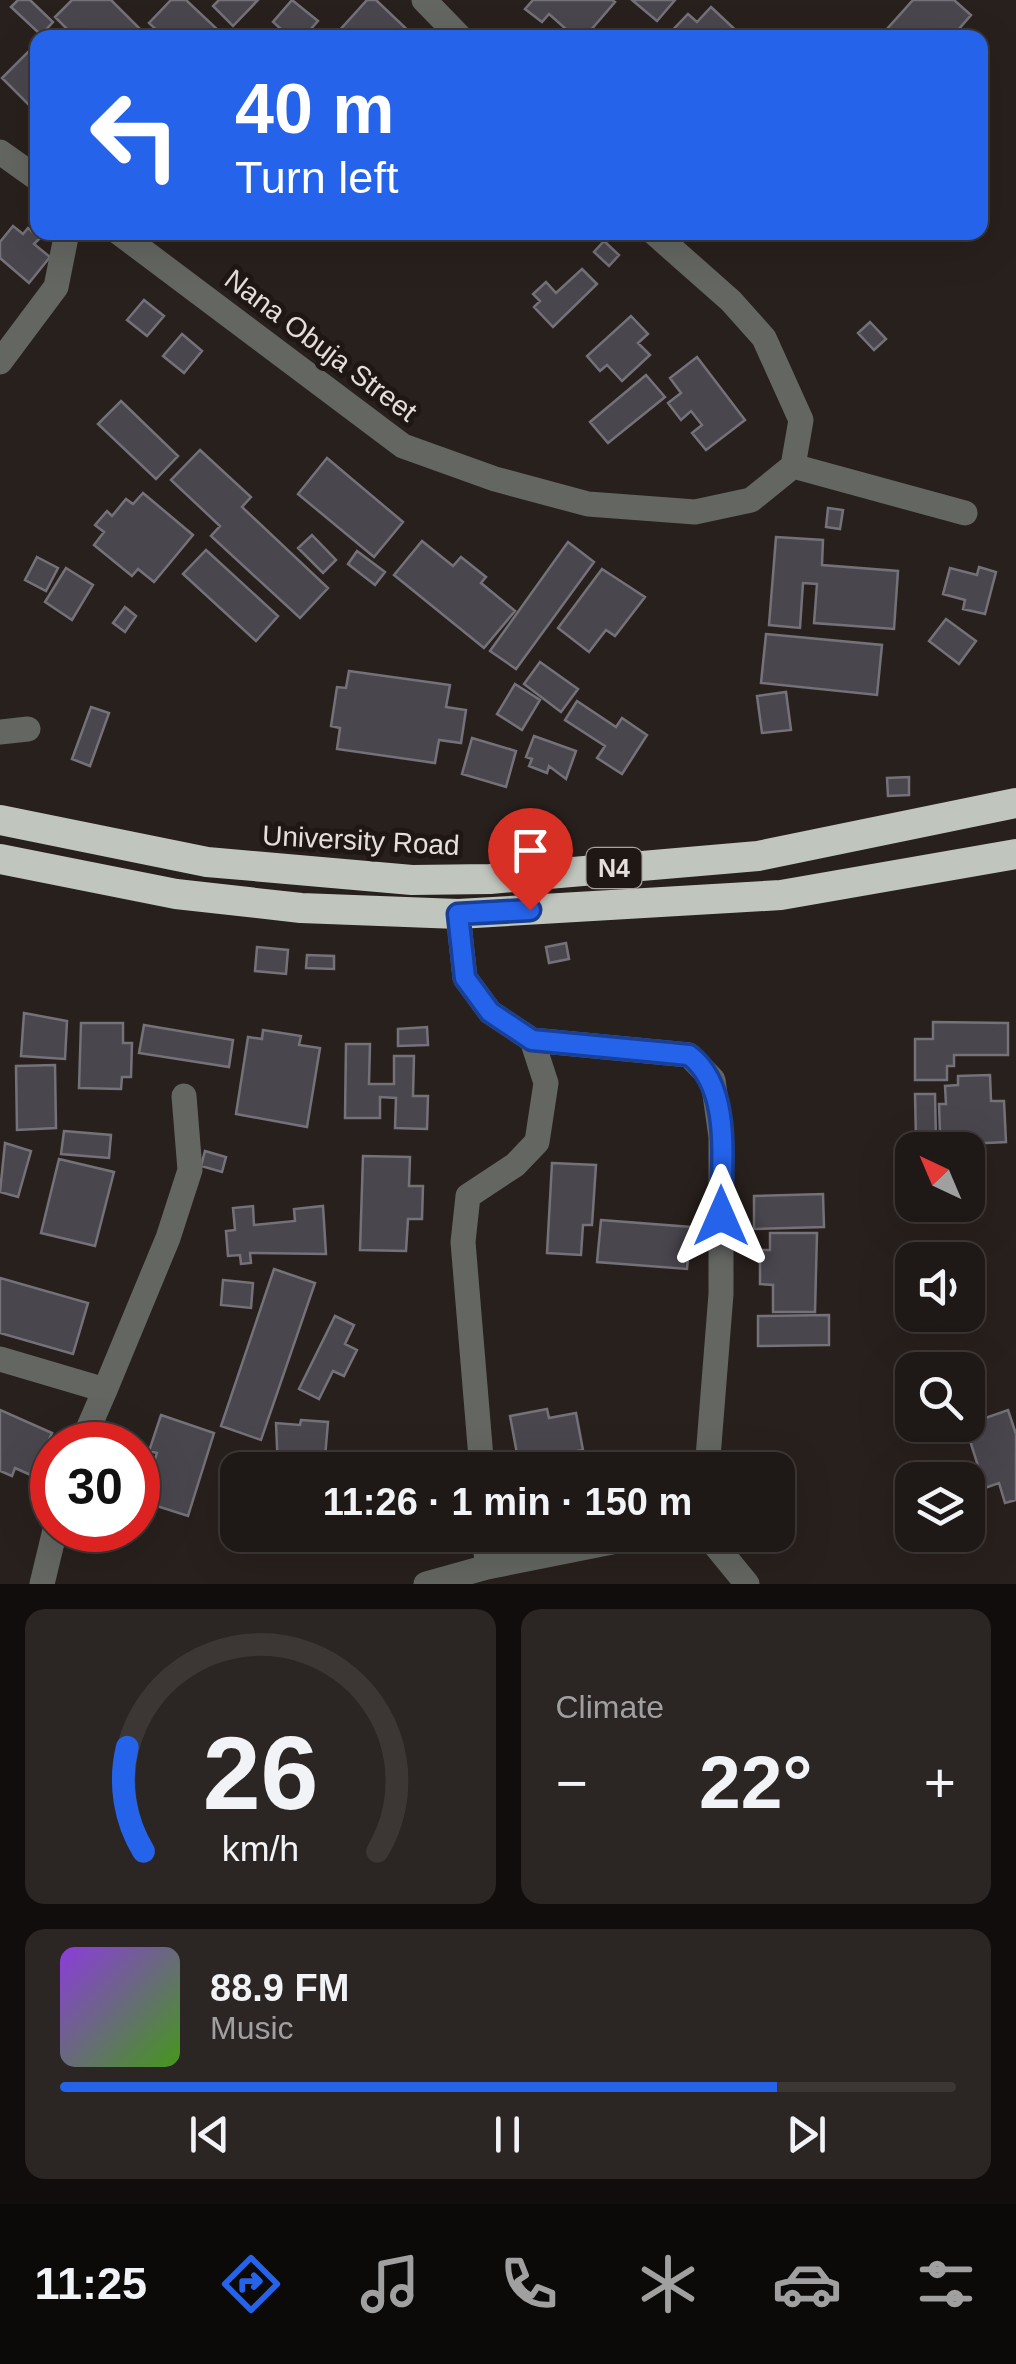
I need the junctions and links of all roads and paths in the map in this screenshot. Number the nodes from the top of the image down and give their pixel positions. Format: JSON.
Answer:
{"nodes":[{"id":1,"x":424,"y":0,"type":"edge"},
{"id":2,"x":453,"y":30,"type":"edge"},
{"id":3,"x":0,"y":152,"type":"edge"},
{"id":4,"x":30,"y":173,"type":"edge"},
{"id":5,"x":66,"y":240,"type":"edge"},
{"id":6,"x":129,"y":240,"type":"edge"},
{"id":7,"x":661,"y":240,"type":"edge"},
{"id":8,"x":0,"y":362,"type":"edge"},
{"id":9,"x":792,"y":466,"type":"junction"},
{"id":10,"x":966,"y":513,"type":"dead end"},
{"id":11,"x":28,"y":729,"type":"dead end"},
{"id":12,"x":0,"y":732,"type":"edge"},
{"id":13,"x":1016,"y":803,"type":"edge"},
{"id":14,"x":0,"y":820,"type":"edge"},
{"id":15,"x":1016,"y":854,"type":"edge"},
{"id":16,"x":0,"y":859,"type":"edge"},
{"id":17,"x":458,"y":914,"type":"junction"},
{"id":18,"x":532,"y":1040,"type":"junction"},
{"id":19,"x":184,"y":1096,"type":"dead end"},
{"id":20,"x":0,"y":1359,"type":"edge"},
{"id":21,"x":105,"y":1390,"type":"junction"},
{"id":22,"x":91,"y":1422,"type":"edge"},
{"id":23,"x":480,"y":1452,"type":"edge"},
{"id":24,"x":708,"y":1452,"type":"edge"},
{"id":25,"x":50,"y":1552,"type":"edge"},
{"id":26,"x":486,"y":1552,"type":"edge"},
{"id":27,"x":562,"y":1552,"type":"edge"},
{"id":28,"x":721,"y":1552,"type":"edge"},
{"id":29,"x":487,"y":1567,"type":"junction"},
{"id":30,"x":42,"y":1584,"type":"edge"},
{"id":31,"x":426,"y":1584,"type":"edge"},
{"id":32,"x":747,"y":1584,"type":"edge"}],
"edges":[{"from":1,"to":2,"type":"street"},
{"from":3,"to":4,"type":"street"},
{"from":5,"to":8,"type":"street"},
{"from":6,"to":9,"type":"street","name":"Nana Obuja Street"},
{"from":7,"to":9,"type":"street"},
{"from":9,"to":10,"type":"street"},
{"from":11,"to":12,"type":"street"},
{"from":13,"to":14,"type":"highway","name":"University Road","number":"N4"},
{"from":15,"to":17,"type":"highway","number":"N4"},
{"from":16,"to":17,"type":"highway","number":"N4"},
{"from":17,"to":18,"type":"street"},
{"from":18,"to":23,"type":"street"},
{"from":18,"to":24,"type":"street"},
{"from":19,"to":21,"type":"street"},
{"from":20,"to":21,"type":"street"},
{"from":21,"to":22,"type":"street"},
{"from":25,"to":30,"type":"street"},
{"from":26,"to":29,"type":"street"},
{"from":27,"to":29,"type":"street"},
{"from":28,"to":32,"type":"street"},
{"from":29,"to":31,"type":"street"}]}
